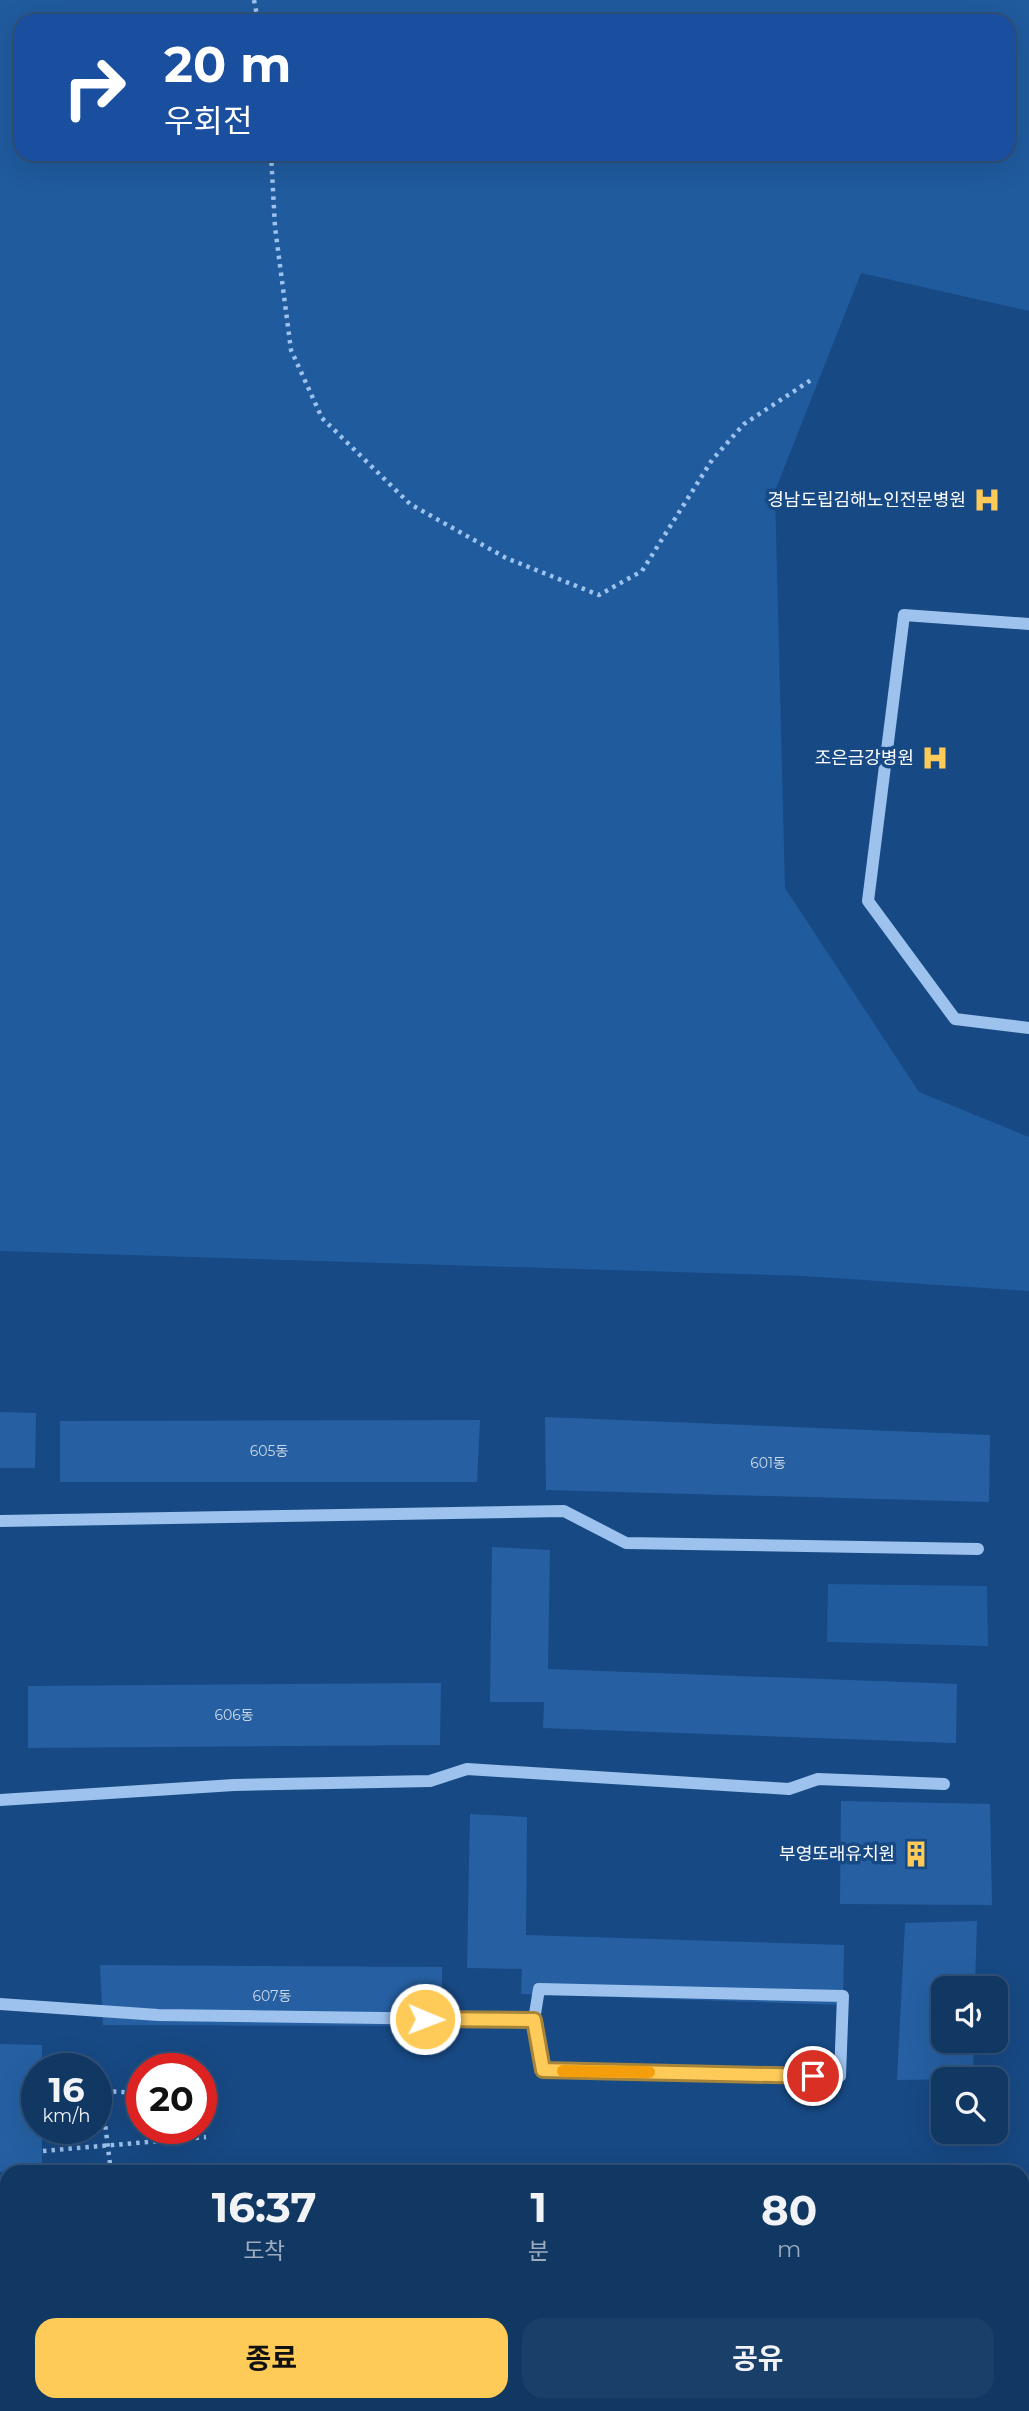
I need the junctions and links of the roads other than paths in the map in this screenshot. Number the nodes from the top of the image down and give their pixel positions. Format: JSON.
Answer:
{"nodes":[{"id":1,"x":1029,"y":624,"type":"edge"},
{"id":2,"x":1029,"y":1028,"type":"edge"},
{"id":3,"x":0,"y":1521,"type":"edge"},
{"id":4,"x":978,"y":1549,"type":"dead end"},
{"id":5,"x":944,"y":1784,"type":"dead end"},
{"id":6,"x":0,"y":1800,"type":"edge"},
{"id":7,"x":0,"y":2004,"type":"edge"},
{"id":8,"x":534,"y":2020,"type":"junction"}],
"edges":[{"from":1,"to":2,"type":"street"},
{"from":3,"to":4,"type":"street"},
{"from":5,"to":6,"type":"street"},
{"from":7,"to":8,"type":"street"},
{"from":8,"to":8,"type":"street"}]}
